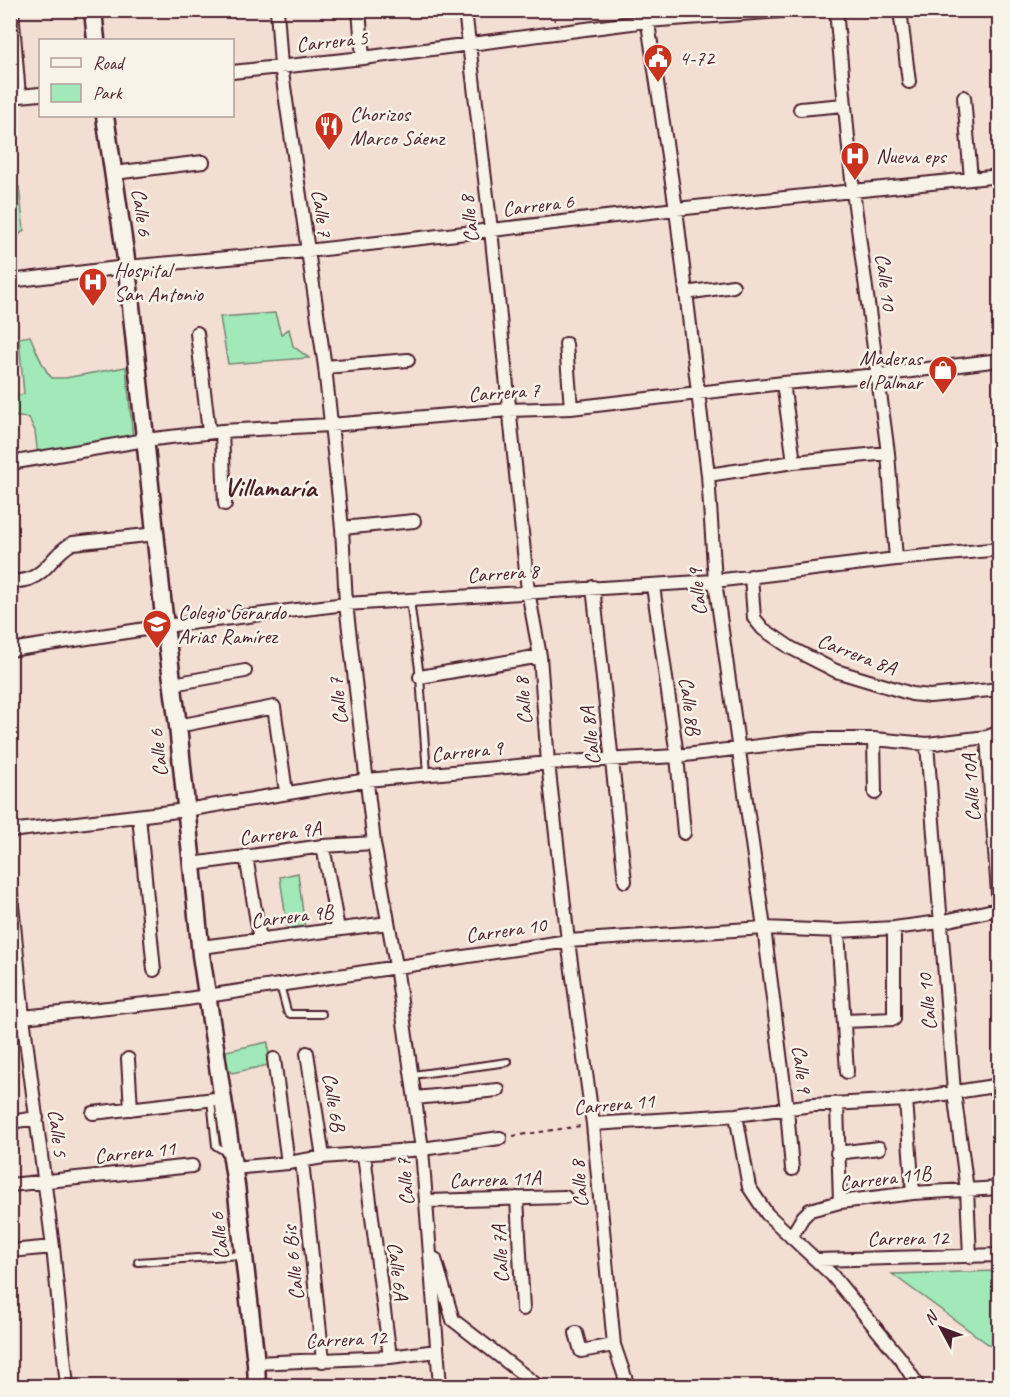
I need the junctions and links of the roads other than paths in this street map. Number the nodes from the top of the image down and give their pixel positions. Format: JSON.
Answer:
{"nodes":[{"id":1,"x":12,"y":10,"type":"edge"},
{"id":2,"x":93,"y":10,"type":"edge"},
{"id":3,"x":277,"y":10,"type":"edge"},
{"id":4,"x":359,"y":10,"type":"edge"},
{"id":5,"x":465,"y":10,"type":"edge"},
{"id":6,"x":794,"y":10,"type":"edge"},
{"id":7,"x":836,"y":10,"type":"edge"},
{"id":8,"x":900,"y":10,"type":"edge"},
{"id":9,"x":646,"y":16,"type":"edge"},
{"id":10,"x":96,"y":39,"type":"edge"},
{"id":11,"x":468,"y":44,"type":"junction"},
{"id":12,"x":363,"y":58,"type":"junction"},
{"id":13,"x":281,"y":66,"type":"junction"},
{"id":14,"x":234,"y":72,"type":"edge"},
{"id":15,"x":909,"y":82,"type":"dead end"},
{"id":16,"x":39,"y":94,"type":"edge"},
{"id":17,"x":15,"y":96,"type":"edge"},
{"id":18,"x":964,"y":97,"type":"dead end"},
{"id":19,"x":844,"y":105,"type":"junction"},
{"id":20,"x":800,"y":109,"type":"dead end"},
{"id":21,"x":105,"y":117,"type":"edge"},
{"id":22,"x":203,"y":162,"type":"dead end"},
{"id":23,"x":114,"y":173,"type":"junction"},
{"id":24,"x":999,"y":176,"type":"edge"},
{"id":25,"x":971,"y":179,"type":"junction"},
{"id":26,"x":853,"y":190,"type":"junction"},
{"id":27,"x":676,"y":209,"type":"junction"},
{"id":28,"x":491,"y":230,"type":"junction"},
{"id":29,"x":307,"y":251,"type":"junction"},
{"id":30,"x":126,"y":267,"type":"junction"},
{"id":31,"x":10,"y":281,"type":"edge"},
{"id":32,"x":733,"y":286,"type":"dead end"},
{"id":33,"x":686,"y":293,"type":"junction"},
{"id":34,"x":197,"y":333,"type":"dead end"},
{"id":35,"x":566,"y":344,"type":"dead end"},
{"id":36,"x":408,"y":360,"type":"dead end"},
{"id":37,"x":999,"y":360,"type":"edge"},
{"id":38,"x":324,"y":367,"type":"junction"},
{"id":39,"x":879,"y":375,"type":"junction"},
{"id":40,"x":783,"y":383,"type":"junction"},
{"id":41,"x":697,"y":393,"type":"junction"},
{"id":42,"x":571,"y":408,"type":"junction"},
{"id":43,"x":509,"y":410,"type":"junction"},
{"id":44,"x":330,"y":425,"type":"junction"},
{"id":45,"x":222,"y":431,"type":"junction"},
{"id":46,"x":209,"y":432,"type":"junction"},
{"id":47,"x":145,"y":440,"type":"junction"},
{"id":48,"x":888,"y":453,"type":"junction"},
{"id":49,"x":794,"y":462,"type":"junction"},
{"id":50,"x":10,"y":463,"type":"edge"},
{"id":51,"x":708,"y":475,"type":"junction"},
{"id":52,"x":225,"y":504,"type":"dead end"},
{"id":53,"x":414,"y":521,"type":"dead end"},
{"id":54,"x":342,"y":528,"type":"junction"},
{"id":55,"x":156,"y":534,"type":"junction"},
{"id":56,"x":999,"y":549,"type":"edge"},
{"id":57,"x":896,"y":559,"type":"junction"},
{"id":58,"x":751,"y":576,"type":"junction"},
{"id":59,"x":715,"y":581,"type":"junction"},
{"id":60,"x":10,"y":582,"type":"edge"},
{"id":61,"x":653,"y":586,"type":"junction"},
{"id":62,"x":593,"y":587,"type":"junction"},
{"id":63,"x":528,"y":591,"type":"junction"},
{"id":64,"x":410,"y":600,"type":"junction"},
{"id":65,"x":346,"y":604,"type":"junction"},
{"id":66,"x":165,"y":626,"type":"junction"},
{"id":67,"x":10,"y":650,"type":"edge"},
{"id":68,"x":540,"y":657,"type":"junction"},
{"id":69,"x":245,"y":671,"type":"dead end"},
{"id":70,"x":420,"y":677,"type":"junction"},
{"id":71,"x":173,"y":684,"type":"junction"},
{"id":72,"x":999,"y":689,"type":"edge"},
{"id":73,"x":178,"y":726,"type":"junction"},
{"id":74,"x":999,"y":732,"type":"edge"},
{"id":75,"x":987,"y":737,"type":"junction"},
{"id":76,"x":874,"y":739,"type":"junction"},
{"id":77,"x":927,"y":744,"type":"junction"},
{"id":78,"x":738,"y":749,"type":"junction"},
{"id":79,"x":677,"y":756,"type":"junction"},
{"id":80,"x":612,"y":760,"type":"junction"},
{"id":81,"x":548,"y":763,"type":"junction"},
{"id":82,"x":427,"y":774,"type":"junction"},
{"id":83,"x":367,"y":780,"type":"junction"},
{"id":84,"x":286,"y":792,"type":"junction"},
{"id":85,"x":875,"y":793,"type":"dead end"},
{"id":86,"x":186,"y":810,"type":"junction"},
{"id":87,"x":139,"y":816,"type":"junction"},
{"id":88,"x":10,"y":831,"type":"edge"},
{"id":89,"x":684,"y":833,"type":"dead end"},
{"id":90,"x":374,"y":843,"type":"junction"},
{"id":91,"x":323,"y":846,"type":"junction"},
{"id":92,"x":246,"y":856,"type":"junction"},
{"id":93,"x":192,"y":864,"type":"junction"},
{"id":94,"x":625,"y":881,"type":"dead end"},
{"id":95,"x":10,"y":884,"type":"edge"},
{"id":96,"x":11,"y":898,"type":"edge"},
{"id":97,"x":999,"y":916,"type":"edge"},
{"id":98,"x":940,"y":922,"type":"junction"},
{"id":99,"x":388,"y":923,"type":"junction"},
{"id":100,"x":764,"y":928,"type":"junction"},
{"id":101,"x":894,"y":928,"type":"junction"},
{"id":102,"x":338,"y":929,"type":"junction"},
{"id":103,"x":838,"y":931,"type":"junction"},
{"id":104,"x":260,"y":940,"type":"junction"},
{"id":105,"x":568,"y":940,"type":"junction"},
{"id":106,"x":201,"y":948,"type":"junction"},
{"id":107,"x":14,"y":958,"type":"edge"},
{"id":108,"x":396,"y":966,"type":"junction"},
{"id":109,"x":154,"y":970,"type":"dead end"},
{"id":110,"x":280,"y":984,"type":"junction"},
{"id":111,"x":207,"y":996,"type":"junction"},
{"id":112,"x":322,"y":1014,"type":"dead end"},
{"id":113,"x":23,"y":1017,"type":"junction"},
{"id":114,"x":845,"y":1021,"type":"junction"},
{"id":115,"x":10,"y":1023,"type":"edge"},
{"id":116,"x":307,"y":1053,"type":"dead end"},
{"id":117,"x":128,"y":1059,"type":"dead end"},
{"id":118,"x":274,"y":1059,"type":"dead end"},
{"id":119,"x":508,"y":1062,"type":"dead end"},
{"id":120,"x":847,"y":1072,"type":"dead end"},
{"id":121,"x":413,"y":1075,"type":"junction"},
{"id":122,"x":999,"y":1085,"type":"edge"},
{"id":123,"x":498,"y":1090,"type":"dead end"},
{"id":124,"x":954,"y":1092,"type":"junction"},
{"id":125,"x":415,"y":1098,"type":"junction"},
{"id":126,"x":217,"y":1099,"type":"junction"},
{"id":127,"x":906,"y":1100,"type":"junction"},
{"id":128,"x":837,"y":1105,"type":"junction"},
{"id":129,"x":131,"y":1109,"type":"junction"},
{"id":130,"x":787,"y":1109,"type":"junction"},
{"id":131,"x":93,"y":1113,"type":"dead end"},
{"id":132,"x":736,"y":1115,"type":"junction"},
{"id":133,"x":37,"y":1118,"type":"junction"},
{"id":134,"x":10,"y":1122,"type":"edge"},
{"id":135,"x":593,"y":1124,"type":"junction"},
{"id":136,"x":500,"y":1138,"type":"road end"},
{"id":137,"x":879,"y":1148,"type":"dead end"},
{"id":138,"x":422,"y":1149,"type":"junction"},
{"id":139,"x":837,"y":1153,"type":"junction"},
{"id":140,"x":364,"y":1155,"type":"junction"},
{"id":141,"x":323,"y":1157,"type":"junction"},
{"id":142,"x":302,"y":1161,"type":"junction"},
{"id":143,"x":232,"y":1162,"type":"junction"},
{"id":144,"x":288,"y":1163,"type":"junction"},
{"id":145,"x":192,"y":1166,"type":"dead end"},
{"id":146,"x":792,"y":1169,"type":"dead end"},
{"id":147,"x":45,"y":1182,"type":"junction"},
{"id":148,"x":10,"y":1185,"type":"edge"},
{"id":149,"x":999,"y":1188,"type":"edge"},
{"id":150,"x":967,"y":1190,"type":"junction"},
{"id":151,"x":913,"y":1193,"type":"junction"},
{"id":152,"x":565,"y":1197,"type":"dead end"},
{"id":153,"x":517,"y":1198,"type":"junction"},
{"id":154,"x":427,"y":1201,"type":"junction"},
{"id":155,"x":840,"y":1202,"type":"junction"},
{"id":156,"x":429,"y":1235,"type":"junction"},
{"id":157,"x":791,"y":1238,"type":"junction"},
{"id":158,"x":53,"y":1247,"type":"junction"},
{"id":159,"x":10,"y":1251,"type":"edge"},
{"id":160,"x":244,"y":1255,"type":"junction"},
{"id":161,"x":999,"y":1255,"type":"edge"},
{"id":162,"x":970,"y":1257,"type":"junction"},
{"id":163,"x":817,"y":1260,"type":"junction"},
{"id":164,"x":138,"y":1262,"type":"dead end"},
{"id":165,"x":523,"y":1308,"type":"dead end"},
{"id":166,"x":576,"y":1333,"type":"dead end"},
{"id":167,"x":614,"y":1345,"type":"junction"},
{"id":168,"x":437,"y":1351,"type":"junction"},
{"id":169,"x":390,"y":1357,"type":"junction"},
{"id":170,"x":323,"y":1361,"type":"junction"},
{"id":171,"x":256,"y":1363,"type":"junction"},
{"id":172,"x":66,"y":1386,"type":"edge"},
{"id":173,"x":257,"y":1386,"type":"edge"},
{"id":174,"x":440,"y":1386,"type":"edge"},
{"id":175,"x":538,"y":1386,"type":"edge"},
{"id":176,"x":628,"y":1386,"type":"edge"},
{"id":177,"x":918,"y":1386,"type":"edge"}],
"edges":[{"from":1,"to":17,"type":"street"},
{"from":2,"to":10,"type":"main road"},
{"from":3,"to":13,"type":"street","name":"Calle 7"},
{"from":4,"to":12,"type":"street"},
{"from":5,"to":11,"type":"street","name":"Calle 8"},
{"from":6,"to":9,"type":"street","name":"Carrera 5"},
{"from":7,"to":19,"type":"street","name":"Calle 10"},
{"from":8,"to":15,"type":"street"},
{"from":9,"to":11,"type":"street","name":"Carrera 5"},
{"from":9,"to":27,"type":"street","name":"Calle 9"},
{"from":11,"to":12,"type":"street","name":"Carrera 5"},
{"from":11,"to":28,"type":"street","name":"Calle 8"},
{"from":12,"to":13,"type":"street","name":"Carrera 5"},
{"from":13,"to":14,"type":"street","name":"Carrera 5"},
{"from":13,"to":29,"type":"street","name":"Calle 7"},
{"from":16,"to":17,"type":"street"},
{"from":18,"to":25,"type":"street"},
{"from":19,"to":20,"type":"street"},
{"from":19,"to":26,"type":"street","name":"Calle 10"},
{"from":21,"to":23,"type":"main road","name":"Calle 6"},
{"from":22,"to":23,"type":"street"},
{"from":23,"to":30,"type":"main road","name":"Calle 6"},
{"from":24,"to":25,"type":"street","name":"Carrera 6"},
{"from":25,"to":26,"type":"street","name":"Carrera 6"},
{"from":26,"to":27,"type":"street","name":"Carrera 6"},
{"from":26,"to":39,"type":"street","name":"Calle 10"},
{"from":27,"to":28,"type":"street","name":"Carrera 6"},
{"from":27,"to":33,"type":"street","name":"Calle 9"},
{"from":28,"to":29,"type":"street","name":"Carrera 6"},
{"from":28,"to":43,"type":"street","name":"Calle 8"},
{"from":29,"to":30,"type":"street","name":"Carrera 6"},
{"from":29,"to":38,"type":"street","name":"Calle 7"},
{"from":30,"to":31,"type":"street","name":"Carrera 6"},
{"from":30,"to":47,"type":"main road","name":"Calle 6"},
{"from":32,"to":33,"type":"street"},
{"from":33,"to":41,"type":"street","name":"Calle 9"},
{"from":34,"to":46,"type":"street"},
{"from":35,"to":42,"type":"street"},
{"from":36,"to":38,"type":"street"},
{"from":37,"to":39,"type":"street","name":"Carrera 7"},
{"from":38,"to":44,"type":"street","name":"Calle 7"},
{"from":39,"to":40,"type":"street","name":"Carrera 7"},
{"from":39,"to":48,"type":"street","name":"Calle 10"},
{"from":40,"to":41,"type":"street","name":"Carrera 7"},
{"from":40,"to":49,"type":"street"},
{"from":41,"to":42,"type":"street","name":"Carrera 7"},
{"from":41,"to":51,"type":"street","name":"Calle 9"},
{"from":42,"to":43,"type":"street","name":"Carrera 7"},
{"from":43,"to":44,"type":"street","name":"Carrera 7"},
{"from":43,"to":63,"type":"street","name":"Calle 8"},
{"from":44,"to":45,"type":"street","name":"Carrera 7"},
{"from":44,"to":54,"type":"street","name":"Calle 7"},
{"from":45,"to":46,"type":"street","name":"Carrera 7"},
{"from":45,"to":52,"type":"street"},
{"from":46,"to":47,"type":"street","name":"Carrera 7"},
{"from":47,"to":50,"type":"street","name":"Carrera 7"},
{"from":47,"to":55,"type":"main road","name":"Calle 6"},
{"from":48,"to":49,"type":"street"},
{"from":48,"to":57,"type":"street","name":"Calle 10"},
{"from":49,"to":51,"type":"street"},
{"from":51,"to":59,"type":"street","name":"Calle 9"},
{"from":53,"to":54,"type":"street"},
{"from":54,"to":65,"type":"street","name":"Calle 7"},
{"from":55,"to":60,"type":"street"},
{"from":55,"to":66,"type":"main road","name":"Calle 6"},
{"from":56,"to":57,"type":"street","name":"Carrera 8"},
{"from":57,"to":58,"type":"street","name":"Carrera 8"},
{"from":58,"to":59,"type":"street","name":"Carrera 8"},
{"from":58,"to":72,"type":"street","name":"Carrera 8A"},
{"from":59,"to":61,"type":"street","name":"Carrera 8"},
{"from":59,"to":78,"type":"street","name":"Calle 9"},
{"from":61,"to":62,"type":"street","name":"Carrera 8"},
{"from":61,"to":79,"type":"street","name":"Calle 8B"},
{"from":62,"to":63,"type":"street","name":"Carrera 8"},
{"from":62,"to":80,"type":"street","name":"Calle 8A"},
{"from":63,"to":64,"type":"street","name":"Carrera 8"},
{"from":63,"to":68,"type":"street","name":"Calle 8"},
{"from":64,"to":65,"type":"street","name":"Carrera 8"},
{"from":64,"to":70,"type":"lane"},
{"from":65,"to":66,"type":"street","name":"Carrera 8"},
{"from":65,"to":83,"type":"street","name":"Calle 7"},
{"from":66,"to":67,"type":"street","name":"Carrera 8"},
{"from":66,"to":71,"type":"main road","name":"Calle 6"},
{"from":68,"to":70,"type":"street"},
{"from":68,"to":81,"type":"street","name":"Calle 8"},
{"from":69,"to":71,"type":"street"},
{"from":70,"to":82,"type":"lane"},
{"from":71,"to":73,"type":"main road","name":"Calle 6"},
{"from":73,"to":84,"type":"street"},
{"from":73,"to":86,"type":"main road","name":"Calle 6"},
{"from":74,"to":75,"type":"street","name":"Carrera 9"},
{"from":75,"to":77,"type":"street","name":"Carrera 9"},
{"from":75,"to":97,"type":"street","name":"Calle 10A"},
{"from":76,"to":77,"type":"street","name":"Carrera 9"},
{"from":76,"to":78,"type":"street","name":"Carrera 9"},
{"from":76,"to":85,"type":"street"},
{"from":77,"to":98,"type":"street","name":"Calle 10"},
{"from":78,"to":79,"type":"street","name":"Carrera 9"},
{"from":78,"to":100,"type":"street","name":"Calle 9"},
{"from":79,"to":80,"type":"street","name":"Carrera 9"},
{"from":79,"to":89,"type":"street","name":"Calle 8B"},
{"from":80,"to":81,"type":"street","name":"Carrera 9"},
{"from":80,"to":94,"type":"street","name":"Calle 8A"},
{"from":81,"to":82,"type":"street","name":"Carrera 9"},
{"from":81,"to":105,"type":"street","name":"Calle 8"},
{"from":82,"to":83,"type":"street","name":"Carrera 9"},
{"from":83,"to":84,"type":"street","name":"Carrera 9"},
{"from":83,"to":90,"type":"street","name":"Calle 7"},
{"from":84,"to":86,"type":"street","name":"Carrera 9"},
{"from":86,"to":87,"type":"street","name":"Carrera 9"},
{"from":86,"to":93,"type":"main road","name":"Calle 6"},
{"from":87,"to":88,"type":"street","name":"Carrera 9"},
{"from":87,"to":109,"type":"street"},
{"from":90,"to":91,"type":"street","name":"Carrera 9A"},
{"from":90,"to":99,"type":"street","name":"Calle 7"},
{"from":91,"to":92,"type":"street","name":"Carrera 9A"},
{"from":91,"to":102,"type":"street"},
{"from":92,"to":93,"type":"street","name":"Carrera 9A"},
{"from":92,"to":104,"type":"street"},
{"from":93,"to":106,"type":"main road","name":"Calle 6"},
{"from":95,"to":96,"type":"street","name":"Calle 5"},
{"from":96,"to":107,"type":"street","name":"Calle 5"},
{"from":97,"to":98,"type":"street","name":"Carrera 10"},
{"from":98,"to":101,"type":"street","name":"Carrera 10"},
{"from":98,"to":124,"type":"street","name":"Calle 10"},
{"from":99,"to":102,"type":"street","name":"Carrera 9B"},
{"from":99,"to":108,"type":"street","name":"Calle 7"},
{"from":100,"to":103,"type":"street","name":"Carrera 10"},
{"from":100,"to":105,"type":"street","name":"Carrera 10"},
{"from":100,"to":130,"type":"street","name":"Calle 9"},
{"from":101,"to":103,"type":"street","name":"Carrera 10"},
{"from":101,"to":114,"type":"street"},
{"from":102,"to":104,"type":"street","name":"Carrera 9B"},
{"from":103,"to":114,"type":"street"},
{"from":104,"to":106,"type":"street","name":"Carrera 9B"},
{"from":105,"to":108,"type":"street","name":"Carrera 10"},
{"from":105,"to":135,"type":"street","name":"Calle 8"},
{"from":106,"to":111,"type":"main road","name":"Calle 6"},
{"from":107,"to":113,"type":"street","name":"Calle 5"},
{"from":108,"to":110,"type":"street","name":"Carrera 10"},
{"from":108,"to":121,"type":"street","name":"Calle 7"},
{"from":110,"to":111,"type":"street","name":"Carrera 10"},
{"from":110,"to":112,"type":"lane"},
{"from":111,"to":113,"type":"street","name":"Carrera 10"},
{"from":111,"to":126,"type":"main road","name":"Calle 6"},
{"from":113,"to":115,"type":"street","name":"Carrera 10"},
{"from":113,"to":133,"type":"street","name":"Calle 5"},
{"from":114,"to":120,"type":"street"},
{"from":116,"to":141,"type":"street","name":"Calle 6B"},
{"from":117,"to":129,"type":"street"},
{"from":118,"to":144,"type":"street"},
{"from":119,"to":121,"type":"lane"},
{"from":121,"to":125,"type":"street","name":"Calle 7"},
{"from":122,"to":124,"type":"street","name":"Carrera 11"},
{"from":123,"to":125,"type":"street"},
{"from":124,"to":127,"type":"street","name":"Carrera 11"},
{"from":124,"to":150,"type":"street","name":"Calle 10"},
{"from":125,"to":138,"type":"street","name":"Calle 7"},
{"from":126,"to":129,"type":"street"},
{"from":126,"to":143,"type":"main road","name":"Calle 6"},
{"from":127,"to":128,"type":"street","name":"Carrera 11"},
{"from":127,"to":151,"type":"street"},
{"from":128,"to":130,"type":"street","name":"Carrera 11"},
{"from":128,"to":139,"type":"street"},
{"from":129,"to":131,"type":"street"},
{"from":130,"to":132,"type":"street","name":"Carrera 11"},
{"from":130,"to":146,"type":"street","name":"Calle 9"},
{"from":132,"to":135,"type":"street","name":"Carrera 11"},
{"from":132,"to":157,"type":"street"},
{"from":133,"to":134,"type":"street"},
{"from":133,"to":147,"type":"street","name":"Calle 5"},
{"from":135,"to":167,"type":"street","name":"Calle 8"},
{"from":136,"to":138,"type":"street"},
{"from":137,"to":139,"type":"street"},
{"from":138,"to":140,"type":"street"},
{"from":138,"to":154,"type":"street","name":"Calle 7"},
{"from":139,"to":155,"type":"street"},
{"from":140,"to":141,"type":"street"},
{"from":140,"to":169,"type":"street","name":"Calle 6A"},
{"from":141,"to":142,"type":"street"},
{"from":142,"to":144,"type":"street"},
{"from":142,"to":170,"type":"street","name":"Calle 6 Bis"},
{"from":143,"to":144,"type":"street"},
{"from":143,"to":160,"type":"main road","name":"Calle 6"},
{"from":145,"to":147,"type":"street","name":"Carrera 11"},
{"from":147,"to":148,"type":"street","name":"Carrera 11"},
{"from":147,"to":158,"type":"street","name":"Calle 5"},
{"from":149,"to":150,"type":"street","name":"Carrera 11B"},
{"from":150,"to":151,"type":"street","name":"Carrera 11B"},
{"from":150,"to":162,"type":"street","name":"Calle 10"},
{"from":151,"to":155,"type":"street","name":"Carrera 11B"},
{"from":152,"to":153,"type":"street","name":"Carrera 11A"},
{"from":153,"to":154,"type":"street","name":"Carrera 11A"},
{"from":153,"to":165,"type":"street","name":"Calle 7A"},
{"from":154,"to":156,"type":"street","name":"Calle 7"},
{"from":155,"to":157,"type":"street","name":"Carrera 11B"},
{"from":156,"to":168,"type":"street","name":"Calle 7"},
{"from":156,"to":175,"type":"street"},
{"from":157,"to":163,"type":"street"},
{"from":158,"to":159,"type":"street"},
{"from":158,"to":172,"type":"street","name":"Calle 5"},
{"from":160,"to":164,"type":"lane"},
{"from":160,"to":171,"type":"main road","name":"Calle 6"},
{"from":161,"to":162,"type":"street","name":"Carrera 12"},
{"from":162,"to":163,"type":"street","name":"Carrera 12"},
{"from":163,"to":177,"type":"street"},
{"from":166,"to":167,"type":"street"},
{"from":167,"to":176,"type":"street","name":"Calle 8"},
{"from":168,"to":169,"type":"street","name":"Carrera 12"},
{"from":168,"to":174,"type":"street","name":"Calle 7"},
{"from":169,"to":170,"type":"street","name":"Carrera 12"},
{"from":170,"to":171,"type":"street","name":"Carrera 12"},
{"from":171,"to":173,"type":"main road","name":"Calle 6"}]}
